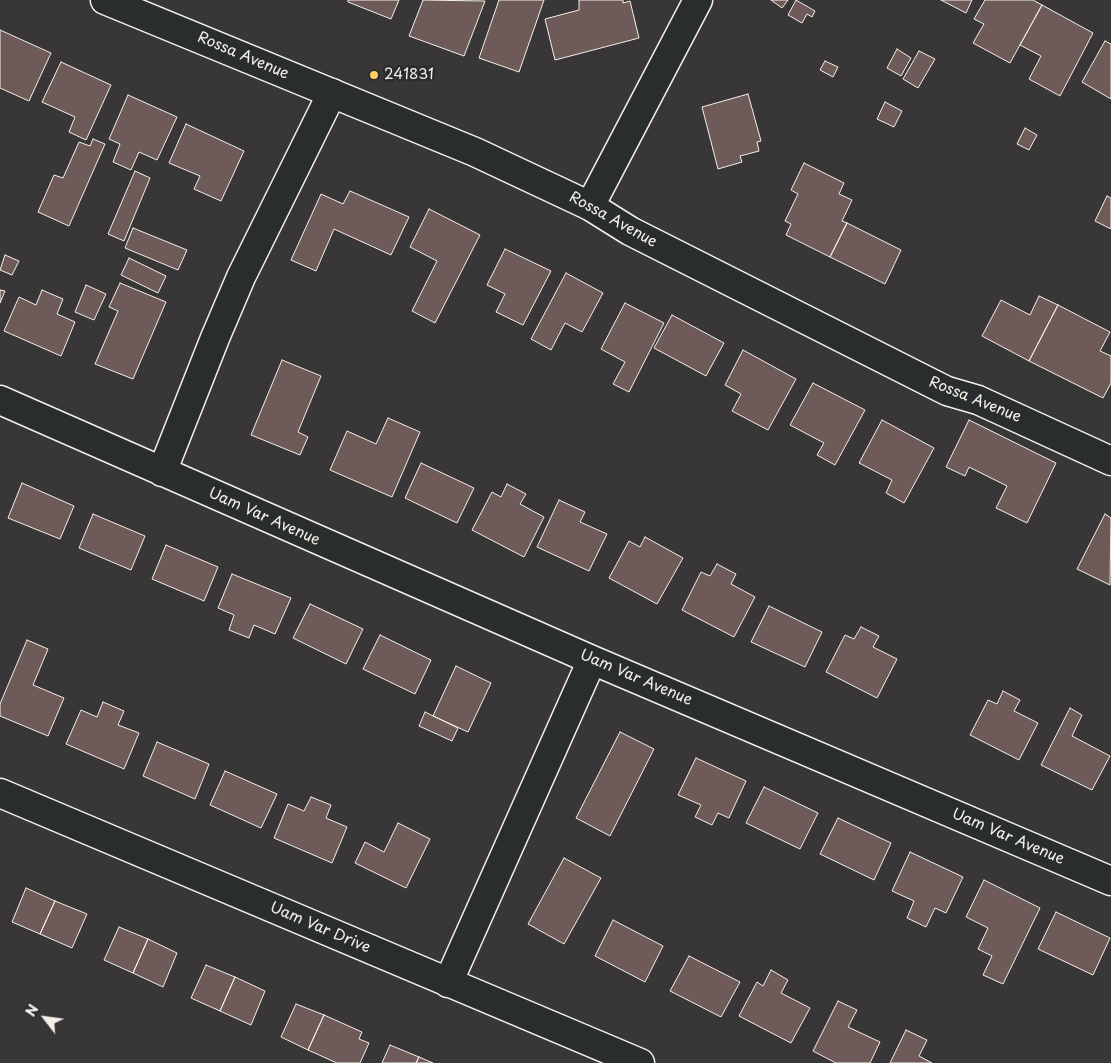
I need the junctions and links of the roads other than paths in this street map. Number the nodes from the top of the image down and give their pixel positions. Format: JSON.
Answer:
{"nodes":[{"id":1,"x":105,"y":0,"type":"edge"},
{"id":2,"x":698,"y":0,"type":"edge"},
{"id":3,"x":332,"y":93,"type":"junction"},
{"id":4,"x":590,"y":206,"type":"junction"},
{"id":5,"x":0,"y":400,"type":"edge"},
{"id":6,"x":1111,"y":461,"type":"edge"},
{"id":7,"x":162,"y":472,"type":"junction"},
{"id":8,"x":592,"y":660,"type":"junction"},
{"id":9,"x":0,"y":793,"type":"edge"},
{"id":10,"x":1111,"y":881,"type":"edge"},
{"id":11,"x":448,"y":984,"type":"junction"},
{"id":12,"x":638,"y":1063,"type":"edge"}],
"edges":[{"from":1,"to":3,"type":"street","name":"Rossa Avenue"},
{"from":2,"to":4,"type":"street"},
{"from":3,"to":4,"type":"street","name":"Rossa Avenue"},
{"from":3,"to":7,"type":"street"},
{"from":4,"to":6,"type":"street","name":"Rossa Avenue"},
{"from":5,"to":7,"type":"street","name":"Uam Var Avenue"},
{"from":7,"to":8,"type":"street","name":"Uam Var Avenue"},
{"from":8,"to":10,"type":"street","name":"Uam Var Avenue"},
{"from":8,"to":11,"type":"street"},
{"from":9,"to":11,"type":"street","name":"Uam Var Drive"},
{"from":11,"to":12,"type":"street","name":"Uam Var Drive"}]}
